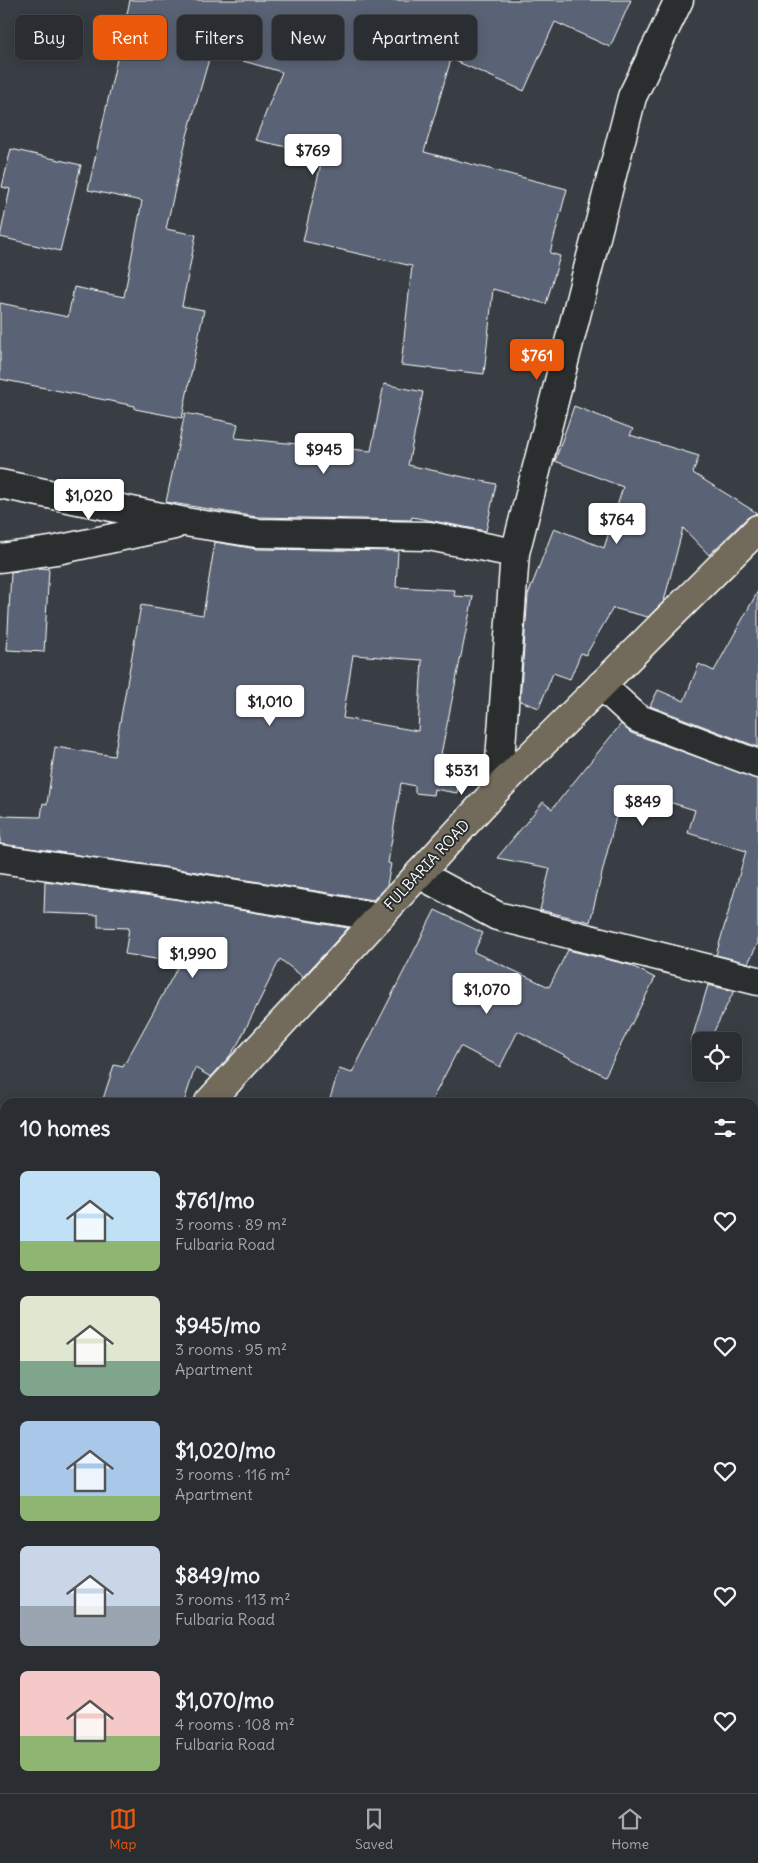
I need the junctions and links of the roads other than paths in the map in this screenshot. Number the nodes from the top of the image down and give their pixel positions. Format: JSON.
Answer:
{"nodes":[{"id":1,"x":679,"y":0,"type":"edge"},
{"id":2,"x":0,"y":484,"type":"edge"},
{"id":3,"x":185,"y":522,"type":"junction"},
{"id":4,"x":758,"y":529,"type":"edge"},
{"id":5,"x":515,"y":553,"type":"junction"},
{"id":6,"x":0,"y":558,"type":"edge"},
{"id":7,"x":602,"y":684,"type":"junction"},
{"id":8,"x":758,"y":764,"type":"edge"},
{"id":9,"x":498,"y":788,"type":"junction"},
{"id":10,"x":0,"y":859,"type":"edge"},
{"id":11,"x":419,"y":874,"type":"junction"},
{"id":12,"x":379,"y":917,"type":"junction"},
{"id":13,"x":758,"y":981,"type":"edge"},
{"id":14,"x":213,"y":1098,"type":"edge"}],
"edges":[{"from":1,"to":5,"type":"street"},
{"from":2,"to":3,"type":"street"},
{"from":3,"to":5,"type":"street"},
{"from":3,"to":6,"type":"street"},
{"from":4,"to":7,"type":"main road","name":"FULBARIA ROAD"},
{"from":5,"to":9,"type":"street"},
{"from":7,"to":8,"type":"street"},
{"from":7,"to":9,"type":"main road","name":"FULBARIA ROAD"},
{"from":9,"to":11,"type":"main road","name":"FULBARIA ROAD"},
{"from":10,"to":12,"type":"street"},
{"from":11,"to":12,"type":"main road","name":"FULBARIA ROAD"},
{"from":11,"to":13,"type":"street"},
{"from":12,"to":14,"type":"main road","name":"FULBARIA ROAD"}]}
